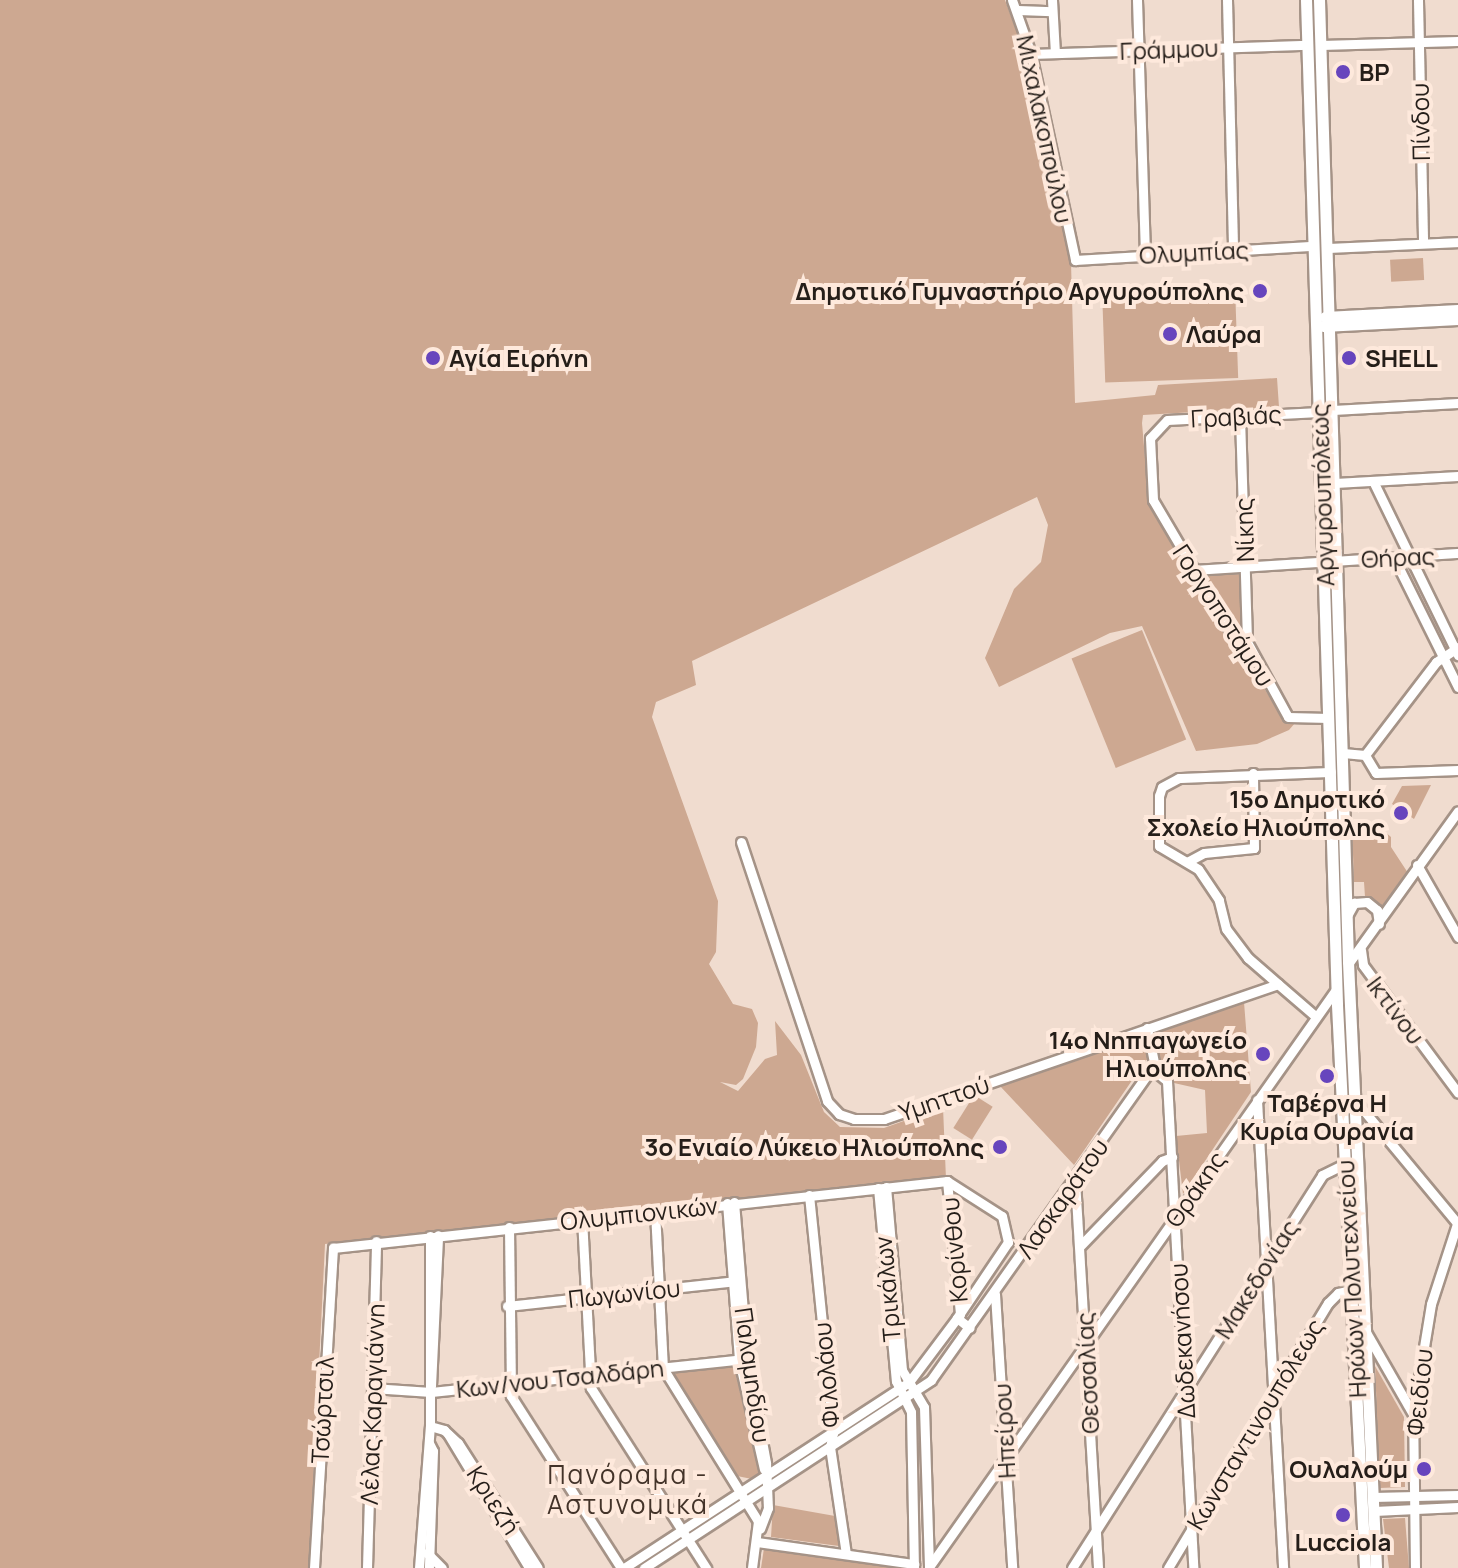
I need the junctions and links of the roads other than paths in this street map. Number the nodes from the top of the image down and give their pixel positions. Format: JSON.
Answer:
{"nodes":[{"id":1,"x":1012,"y":0,"type":"edge"},
{"id":2,"x":1137,"y":0,"type":"edge"},
{"id":3,"x":1227,"y":0,"type":"edge"},
{"id":4,"x":1306,"y":0,"type":"edge"},
{"id":5,"x":1319,"y":0,"type":"edge"},
{"id":6,"x":1418,"y":0,"type":"edge"},
{"id":7,"x":1052,"y":5,"type":"edge"},
{"id":8,"x":1018,"y":10,"type":"junction"},
{"id":9,"x":1458,"y":41,"type":"edge"},
{"id":10,"x":1419,"y":42,"type":"junction"},
{"id":11,"x":1308,"y":45,"type":"junction"},
{"id":12,"x":1321,"y":45,"type":"junction"},
{"id":13,"x":1229,"y":48,"type":"junction"},
{"id":14,"x":1138,"y":50,"type":"junction"},
{"id":15,"x":1055,"y":53,"type":"junction"},
{"id":16,"x":1031,"y":54,"type":"junction"},
{"id":17,"x":1458,"y":242,"type":"edge"},
{"id":18,"x":1423,"y":243,"type":"junction"},
{"id":19,"x":1314,"y":246,"type":"junction"},
{"id":20,"x":1327,"y":248,"type":"junction"},
{"id":21,"x":1233,"y":250,"type":"junction"},
{"id":22,"x":1145,"y":255,"type":"junction"},
{"id":23,"x":1075,"y":260,"type":"joint"},
{"id":24,"x":1458,"y":310,"type":"edge"},
{"id":25,"x":1458,"y":319,"type":"edge"},
{"id":26,"x":1330,"y":321,"type":"junction"},
{"id":27,"x":1316,"y":322,"type":"junction"},
{"id":28,"x":1458,"y":403,"type":"edge"},
{"id":29,"x":1333,"y":410,"type":"junction"},
{"id":30,"x":1319,"y":412,"type":"junction"},
{"id":31,"x":1240,"y":417,"type":"junction"},
{"id":32,"x":1156,"y":427,"type":"joint"},
{"id":33,"x":1458,"y":476,"type":"edge"},
{"id":34,"x":1373,"y":481,"type":"junction"},
{"id":35,"x":1335,"y":483,"type":"junction"},
{"id":36,"x":1458,"y":553,"type":"edge"},
{"id":37,"x":1410,"y":556,"type":"junction"},
{"id":38,"x":1394,"y":558,"type":"junction"},
{"id":39,"x":1337,"y":561,"type":"junction"},
{"id":40,"x":1323,"y":562,"type":"junction"},
{"id":41,"x":1245,"y":566,"type":"junction"},
{"id":42,"x":1194,"y":570,"type":"junction"},
{"id":43,"x":1247,"y":642,"type":"junction"},
{"id":44,"x":1457,"y":650,"type":"edge"},
{"id":45,"x":1443,"y":656,"type":"junction"},
{"id":46,"x":1458,"y":687,"type":"edge"},
{"id":47,"x":1329,"y":718,"type":"junction"},
{"id":48,"x":1343,"y":753,"type":"junction"},
{"id":49,"x":1365,"y":755,"type":"junction"},
{"id":50,"x":1458,"y":770,"type":"edge"},
{"id":51,"x":1331,"y":772,"type":"junction"},
{"id":52,"x":1253,"y":773,"type":"junction"},
{"id":53,"x":1458,"y":811,"type":"edge"},
{"id":54,"x":741,"y":842,"type":"dead end"},
{"id":55,"x":1187,"y":862,"type":"junction"},
{"id":56,"x":1417,"y":865,"type":"junction"},
{"id":57,"x":1348,"y":914,"type":"junction"},
{"id":58,"x":1379,"y":924,"type":"junction"},
{"id":59,"x":1458,"y":937,"type":"edge"},
{"id":60,"x":1362,"y":947,"type":"junction"},
{"id":61,"x":1336,"y":950,"type":"junction"},
{"id":62,"x":1348,"y":962,"type":"junction"},
{"id":63,"x":1363,"y":965,"type":"junction"},
{"id":64,"x":1278,"y":984,"type":"junction"},
{"id":65,"x":1337,"y":989,"type":"junction"},
{"id":66,"x":1314,"y":1015,"type":"junction"},
{"id":67,"x":1147,"y":1028,"type":"junction"},
{"id":68,"x":1156,"y":1072,"type":"junction"},
{"id":69,"x":1458,"y":1093,"type":"edge"},
{"id":70,"x":1257,"y":1100,"type":"junction"},
{"id":71,"x":1355,"y":1100,"type":"junction"},
{"id":72,"x":1172,"y":1157,"type":"junction"},
{"id":73,"x":1345,"y":1164,"type":"junction"},
{"id":74,"x":1075,"y":1179,"type":"junction"},
{"id":75,"x":949,"y":1181,"type":"junction"},
{"id":76,"x":882,"y":1188,"type":"junction"},
{"id":77,"x":809,"y":1195,"type":"junction"},
{"id":78,"x":730,"y":1203,"type":"junction"},
{"id":79,"x":655,"y":1211,"type":"junction"},
{"id":80,"x":1176,"y":1217,"type":"junction"},
{"id":81,"x":582,"y":1218,"type":"junction"},
{"id":82,"x":1458,"y":1223,"type":"edge"},
{"id":83,"x":509,"y":1227,"type":"junction"},
{"id":84,"x":434,"y":1235,"type":"junction"},
{"id":85,"x":376,"y":1241,"type":"junction"},
{"id":86,"x":1081,"y":1245,"type":"junction"},
{"id":87,"x":330,"y":1252,"type":"joint"},
{"id":88,"x":1266,"y":1265,"type":"junction"},
{"id":89,"x":737,"y":1281,"type":"junction"},
{"id":90,"x":659,"y":1290,"type":"junction"},
{"id":91,"x":1351,"y":1290,"type":"junction"},
{"id":92,"x":995,"y":1294,"type":"junction"},
{"id":93,"x":585,"y":1298,"type":"junction"},
{"id":94,"x":507,"y":1306,"type":"junction"},
{"id":95,"x":959,"y":1316,"type":"junction"},
{"id":96,"x":970,"y":1328,"type":"junction"},
{"id":97,"x":1367,"y":1334,"type":"junction"},
{"id":98,"x":1085,"y":1345,"type":"junction"},
{"id":99,"x":743,"y":1359,"type":"junction"},
{"id":100,"x":663,"y":1368,"type":"junction"},
{"id":101,"x":587,"y":1376,"type":"junction"},
{"id":102,"x":909,"y":1382,"type":"junction"},
{"id":103,"x":508,"y":1385,"type":"junction"},
{"id":104,"x":372,"y":1388,"type":"junction"},
{"id":105,"x":431,"y":1389,"type":"junction"},
{"id":106,"x":899,"y":1389,"type":"junction"},
{"id":107,"x":1185,"y":1390,"type":"junction"},
{"id":108,"x":917,"y":1392,"type":"junction"},
{"id":109,"x":1274,"y":1396,"type":"junction"},
{"id":110,"x":907,"y":1398,"type":"junction"},
{"id":111,"x":1413,"y":1414,"type":"junction"},
{"id":112,"x":430,"y":1426,"type":"junction"},
{"id":113,"x":833,"y":1433,"type":"junction"},
{"id":114,"x":448,"y":1434,"type":"junction"},
{"id":115,"x":830,"y":1447,"type":"junction"},
{"id":116,"x":1005,"y":1460,"type":"junction"},
{"id":117,"x":766,"y":1477,"type":"junction"},
{"id":118,"x":1458,"y":1495,"type":"edge"},
{"id":119,"x":744,"y":1496,"type":"junction"},
{"id":120,"x":1412,"y":1496,"type":"junction"},
{"id":121,"x":1373,"y":1497,"type":"junction"},
{"id":122,"x":1458,"y":1507,"type":"edge"},
{"id":123,"x":1412,"y":1509,"type":"junction"},
{"id":124,"x":1374,"y":1511,"type":"junction"},
{"id":125,"x":760,"y":1529,"type":"junction"},
{"id":126,"x":682,"y":1530,"type":"junction"},
{"id":127,"x":1191,"y":1530,"type":"junction"},
{"id":128,"x":1096,"y":1531,"type":"junction"},
{"id":129,"x":688,"y":1539,"type":"junction"},
{"id":130,"x":757,"y":1542,"type":"junction"},
{"id":131,"x":425,"y":1552,"type":"junction"},
{"id":132,"x":846,"y":1554,"type":"junction"},
{"id":133,"x":914,"y":1566,"type":"edge"},
{"id":134,"x":929,"y":1567,"type":"edge"},
{"id":135,"x":314,"y":1568,"type":"edge"},
{"id":136,"x":367,"y":1568,"type":"edge"},
{"id":137,"x":419,"y":1568,"type":"edge"},
{"id":138,"x":429,"y":1568,"type":"edge"},
{"id":139,"x":442,"y":1568,"type":"edge"},
{"id":140,"x":529,"y":1568,"type":"edge"},
{"id":141,"x":538,"y":1568,"type":"edge"},
{"id":142,"x":622,"y":1568,"type":"edge"},
{"id":143,"x":644,"y":1568,"type":"edge"},
{"id":144,"x":706,"y":1568,"type":"edge"},
{"id":145,"x":752,"y":1568,"type":"edge"},
{"id":146,"x":1012,"y":1568,"type":"edge"},
{"id":147,"x":1072,"y":1568,"type":"edge"},
{"id":148,"x":1098,"y":1568,"type":"edge"},
{"id":149,"x":1168,"y":1568,"type":"edge"},
{"id":150,"x":1193,"y":1568,"type":"edge"},
{"id":151,"x":1283,"y":1568,"type":"edge"},
{"id":152,"x":1365,"y":1568,"type":"edge"},
{"id":153,"x":1376,"y":1568,"type":"edge"},
{"id":154,"x":1415,"y":1568,"type":"edge"}],
"edges":[{"from":1,"to":8,"type":"street","name":"Μιχαλακοπούλου"},
{"from":2,"to":14,"type":"street"},
{"from":3,"to":13,"type":"street"},
{"from":4,"to":11,"type":"main road","name":"Αργυρουπόλεως"},
{"from":5,"to":12,"type":"main road","name":"Αργυρουπόλεως"},
{"from":6,"to":10,"type":"street","name":"Πίνδου"},
{"from":7,"to":8,"type":"street"},
{"from":7,"to":15,"type":"street"},
{"from":8,"to":16,"type":"street","name":"Μιχαλακοπούλου"},
{"from":9,"to":10,"type":"street"},
{"from":10,"to":12,"type":"street"},
{"from":10,"to":18,"type":"street","name":"Πίνδου"},
{"from":11,"to":13,"type":"street","name":"Γράμμου"},
{"from":11,"to":19,"type":"main road","name":"Αργυρουπόλεως"},
{"from":12,"to":20,"type":"main road","name":"Αργυρουπόλεως"},
{"from":13,"to":14,"type":"street","name":"Γράμμου"},
{"from":13,"to":21,"type":"street"},
{"from":14,"to":15,"type":"street","name":"Γράμμου"},
{"from":14,"to":22,"type":"street"},
{"from":15,"to":16,"type":"street","name":"Γράμμου"},
{"from":16,"to":23,"type":"street","name":"Μιχαλακοπούλου"},
{"from":17,"to":18,"type":"street"},
{"from":18,"to":20,"type":"street"},
{"from":19,"to":21,"type":"street","name":"Ολυμπίας"},
{"from":19,"to":27,"type":"main road","name":"Αργυρουπόλεως"},
{"from":20,"to":26,"type":"main road","name":"Αργυρουπόλεως"},
{"from":21,"to":22,"type":"street","name":"Ολυμπίας"},
{"from":22,"to":23,"type":"street","name":"Ολυμπίας"},
{"from":24,"to":26,"type":"main road"},
{"from":25,"to":26,"type":"main road"},
{"from":26,"to":27,"type":"main road"},
{"from":26,"to":29,"type":"main road","name":"Αργυρουπόλεως"},
{"from":27,"to":30,"type":"main road","name":"Αργυρουπόλεως"},
{"from":28,"to":29,"type":"street"},
{"from":29,"to":35,"type":"main road","name":"Αργυρουπόλεως"},
{"from":30,"to":31,"type":"street","name":"Γραβιάς"},
{"from":30,"to":40,"type":"main road","name":"Αργυρουπόλεως"},
{"from":31,"to":32,"type":"street","name":"Γραβιάς"},
{"from":31,"to":41,"type":"street","name":"Νίκης"},
{"from":32,"to":42,"type":"street","name":"Γοργοποτάμου"},
{"from":33,"to":34,"type":"street"},
{"from":34,"to":35,"type":"street"},
{"from":34,"to":37,"type":"street"},
{"from":35,"to":39,"type":"main road","name":"Αργυρουπόλεως"},
{"from":36,"to":37,"type":"street","name":"Θήρας"},
{"from":37,"to":38,"type":"street","name":"Θήρας"},
{"from":37,"to":44,"type":"street"},
{"from":38,"to":39,"type":"street","name":"Θήρας"},
{"from":38,"to":45,"type":"street"},
{"from":39,"to":40,"type":"street","name":"Θήρας"},
{"from":39,"to":48,"type":"main road","name":"Αργυρουπόλεως"},
{"from":40,"to":41,"type":"street","name":"Θήρας"},
{"from":40,"to":47,"type":"main road","name":"Αργυρουπόλεως"},
{"from":41,"to":42,"type":"street","name":"Θήρας"},
{"from":41,"to":43,"type":"street","name":"Νίκης"},
{"from":42,"to":43,"type":"street","name":"Γοργοποτάμου"},
{"from":43,"to":47,"type":"street","name":"Γοργοποτάμου"},
{"from":44,"to":45,"type":"street"},
{"from":45,"to":46,"type":"street"},
{"from":45,"to":49,"type":"street"},
{"from":47,"to":51,"type":"main road","name":"Αργυρουπόλεως"},
{"from":48,"to":49,"type":"street"},
{"from":48,"to":57,"type":"main road","name":"Αργυρουπόλεως"},
{"from":49,"to":50,"type":"street"},
{"from":51,"to":52,"type":"street"},
{"from":51,"to":61,"type":"main road","name":"Αργυρουπόλεως"},
{"from":52,"to":55,"type":"street"},
{"from":52,"to":55,"type":"street"},
{"from":53,"to":56,"type":"street","name":"Θράκης"},
{"from":54,"to":67,"type":"street","name":"Υμηττού"},
{"from":55,"to":64,"type":"street"},
{"from":56,"to":58,"type":"street","name":"Θράκης"},
{"from":56,"to":59,"type":"street"},
{"from":57,"to":58,"type":"street"},
{"from":57,"to":62,"type":"main road","name":"Αργυρουπόλεως"},
{"from":58,"to":60,"type":"street","name":"Θράκης"},
{"from":60,"to":62,"type":"street","name":"Θράκης"},
{"from":60,"to":63,"type":"street","name":"Ικτίνου"},
{"from":61,"to":62,"type":"street","name":"Ικτίνου"},
{"from":61,"to":65,"type":"main road","name":"Αργυρουπόλεως"},
{"from":62,"to":63,"type":"street","name":"Ικτίνου"},
{"from":62,"to":65,"type":"street","name":"Θράκης"},
{"from":62,"to":71,"type":"main road","name":"Ηρώων Πολυτεχνείου"},
{"from":63,"to":69,"type":"street","name":"Ικτίνου"},
{"from":64,"to":66,"type":"street"},
{"from":64,"to":67,"type":"street","name":"Υμηττού"},
{"from":65,"to":66,"type":"street","name":"Θράκης"},
{"from":65,"to":73,"type":"main road","name":"Ηρώων Πολυτεχνείου"},
{"from":66,"to":70,"type":"street","name":"Θράκης"},
{"from":67,"to":68,"type":"street","name":"Δωδεκανήσου"},
{"from":68,"to":72,"type":"street","name":"Δωδεκανήσου"},
{"from":68,"to":74,"type":"street","name":"Λασκαράτου"},
{"from":70,"to":80,"type":"street","name":"Θράκης"},
{"from":70,"to":88,"type":"street"},
{"from":71,"to":82,"type":"street"},
{"from":71,"to":97,"type":"main road","name":"Ηρώων Πολυτεχνείου"},
{"from":72,"to":80,"type":"street","name":"Δωδεκανήσου"},
{"from":72,"to":86,"type":"street"},
{"from":73,"to":88,"type":"street","name":"Μακεδονίας"},
{"from":73,"to":91,"type":"main road","name":"Ηρώων Πολυτεχνείου"},
{"from":74,"to":86,"type":"street","name":"Θεσσαλίας"},
{"from":74,"to":92,"type":"street","name":"Λασκαράτου"},
{"from":75,"to":76,"type":"street","name":"Ολυμπιονικών"},
{"from":75,"to":95,"type":"street","name":"Κορίνθου"},
{"from":75,"to":95,"type":"street","name":"Λασκαράτου"},
{"from":76,"to":77,"type":"street","name":"Ολυμπιονικών"},
{"from":76,"to":102,"type":"street","name":"Τρικάλων"},
{"from":76,"to":106,"type":"street","name":"Τρικάλων"},
{"from":77,"to":78,"type":"street","name":"Ολυμπιονικών"},
{"from":77,"to":113,"type":"street","name":"Φιλολάου"},
{"from":78,"to":79,"type":"street","name":"Ολυμπιονικών"},
{"from":78,"to":89,"type":"street","name":"Παλαμηδίου"},
{"from":79,"to":81,"type":"street","name":"Ολυμπιονικών"},
{"from":79,"to":90,"type":"street"},
{"from":80,"to":98,"type":"street","name":"Θράκης"},
{"from":80,"to":107,"type":"street","name":"Δωδεκανήσου"},
{"from":81,"to":83,"type":"street","name":"Ολυμπιονικών"},
{"from":81,"to":93,"type":"street"},
{"from":82,"to":111,"type":"street","name":"Φειδίου"},
{"from":83,"to":84,"type":"street","name":"Ολυμπιονικών"},
{"from":83,"to":94,"type":"street"},
{"from":84,"to":85,"type":"street","name":"Ολυμπιονικών"},
{"from":84,"to":105,"type":"street"},
{"from":85,"to":87,"type":"street","name":"Ολυμπιονικών"},
{"from":85,"to":104,"type":"street","name":"Λέλας Καραγιάννη"},
{"from":86,"to":98,"type":"street","name":"Θεσσαλίας"},
{"from":87,"to":135,"type":"street","name":"Τσώρτσιλ"},
{"from":88,"to":107,"type":"street","name":"Μακεδονίας"},
{"from":88,"to":109,"type":"street"},
{"from":89,"to":90,"type":"street","name":"Πωγωνίου"},
{"from":89,"to":99,"type":"street","name":"Παλαμηδίου"},
{"from":90,"to":93,"type":"street","name":"Πωγωνίου"},
{"from":90,"to":100,"type":"street"},
{"from":91,"to":109,"type":"street","name":"Κωνσταντινουπόλεως"},
{"from":91,"to":152,"type":"main road","name":"Ηρώων Πολυτεχνείου"},
{"from":92,"to":96,"type":"street","name":"Λασκαράτου"},
{"from":92,"to":116,"type":"street","name":"Ηπείρου"},
{"from":93,"to":94,"type":"street","name":"Πωγωνίου"},
{"from":93,"to":101,"type":"street"},
{"from":94,"to":103,"type":"street"},
{"from":95,"to":96,"type":"street"},
{"from":95,"to":102,"type":"street","name":"Λασκαράτου"},
{"from":96,"to":108,"type":"street","name":"Λασκαράτου"},
{"from":97,"to":111,"type":"street","name":"Ηρώων Πολυτεχνείου"},
{"from":97,"to":121,"type":"main road","name":"Ηρώων Πολυτεχνείου"},
{"from":98,"to":116,"type":"street","name":"Θράκης"},
{"from":98,"to":128,"type":"street","name":"Θεσσαλίας"},
{"from":99,"to":100,"type":"street","name":"Κων/νου Τσαλδάρη"},
{"from":99,"to":117,"type":"street","name":"Παλαμηδίου"},
{"from":100,"to":101,"type":"street","name":"Κων/νου Τσαλδάρη"},
{"from":100,"to":119,"type":"street"},
{"from":101,"to":103,"type":"street","name":"Κων/νου Τσαλδάρη"},
{"from":101,"to":126,"type":"street"},
{"from":102,"to":106,"type":"street","name":"Λασκαράτου"},
{"from":102,"to":108,"type":"street"},
{"from":103,"to":105,"type":"street","name":"Κων/νου Τσαλδάρη"},
{"from":103,"to":142,"type":"street"},
{"from":104,"to":105,"type":"street","name":"Κων/νου Τσαλδάρη"},
{"from":104,"to":136,"type":"street","name":"Λέλας Καραγιάννη"},
{"from":105,"to":112,"type":"street"},
{"from":106,"to":110,"type":"street"},
{"from":106,"to":113,"type":"street","name":"Λασκαράτου"},
{"from":107,"to":127,"type":"street","name":"Δωδεκανήσου"},
{"from":107,"to":128,"type":"street","name":"Μακεδονίας"},
{"from":108,"to":110,"type":"street","name":"Λασκαράτου"},
{"from":108,"to":134,"type":"street"},
{"from":109,"to":127,"type":"street","name":"Κωνσταντινουπόλεως"},
{"from":109,"to":151,"type":"street"},
{"from":110,"to":115,"type":"street","name":"Λασκαράτου"},
{"from":110,"to":133,"type":"street"},
{"from":111,"to":120,"type":"street","name":"Φειδίου"},
{"from":112,"to":114,"type":"street"},
{"from":112,"to":131,"type":"street"},
{"from":113,"to":115,"type":"street","name":"Φιλολάου"},
{"from":113,"to":117,"type":"street","name":"Λασκαράτου"},
{"from":114,"to":140,"type":"street","name":"Κριεζή"},
{"from":114,"to":141,"type":"street","name":"Κριεζή"},
{"from":115,"to":117,"type":"street","name":"Λασκαράτου"},
{"from":115,"to":132,"type":"street","name":"Φιλολάου"},
{"from":116,"to":134,"type":"street","name":"Θράκης"},
{"from":116,"to":146,"type":"street","name":"Ηπείρου"},
{"from":117,"to":119,"type":"street"},
{"from":117,"to":125,"type":"street","name":"Παλαμηδίου"},
{"from":118,"to":120,"type":"street"},
{"from":119,"to":125,"type":"street"},
{"from":119,"to":126,"type":"street"},
{"from":119,"to":129,"type":"street"},
{"from":120,"to":121,"type":"street"},
{"from":120,"to":123,"type":"street","name":"Φειδίου"},
{"from":121,"to":124,"type":"main road","name":"Ηρώων Πολυτεχνείου"},
{"from":122,"to":123,"type":"street"},
{"from":123,"to":124,"type":"street"},
{"from":123,"to":154,"type":"street","name":"Φειδίου"},
{"from":124,"to":153,"type":"main road","name":"Ηρώων Πολυτεχνείου"},
{"from":125,"to":130,"type":"street","name":"Παλαμηδίου"},
{"from":126,"to":129,"type":"street"},
{"from":126,"to":142,"type":"street"},
{"from":127,"to":149,"type":"street","name":"Κωνσταντινουπόλεως"},
{"from":127,"to":150,"type":"street","name":"Δωδεκανήσου"},
{"from":128,"to":147,"type":"street","name":"Μακεδονίας"},
{"from":128,"to":148,"type":"street","name":"Θεσσαλίας"},
{"from":129,"to":143,"type":"street"},
{"from":129,"to":144,"type":"street"},
{"from":130,"to":132,"type":"street"},
{"from":130,"to":145,"type":"street","name":"Παλαμηδίου"},
{"from":131,"to":137,"type":"street"},
{"from":131,"to":138,"type":"street"},
{"from":131,"to":139,"type":"street"},
{"from":132,"to":133,"type":"street"}]}
